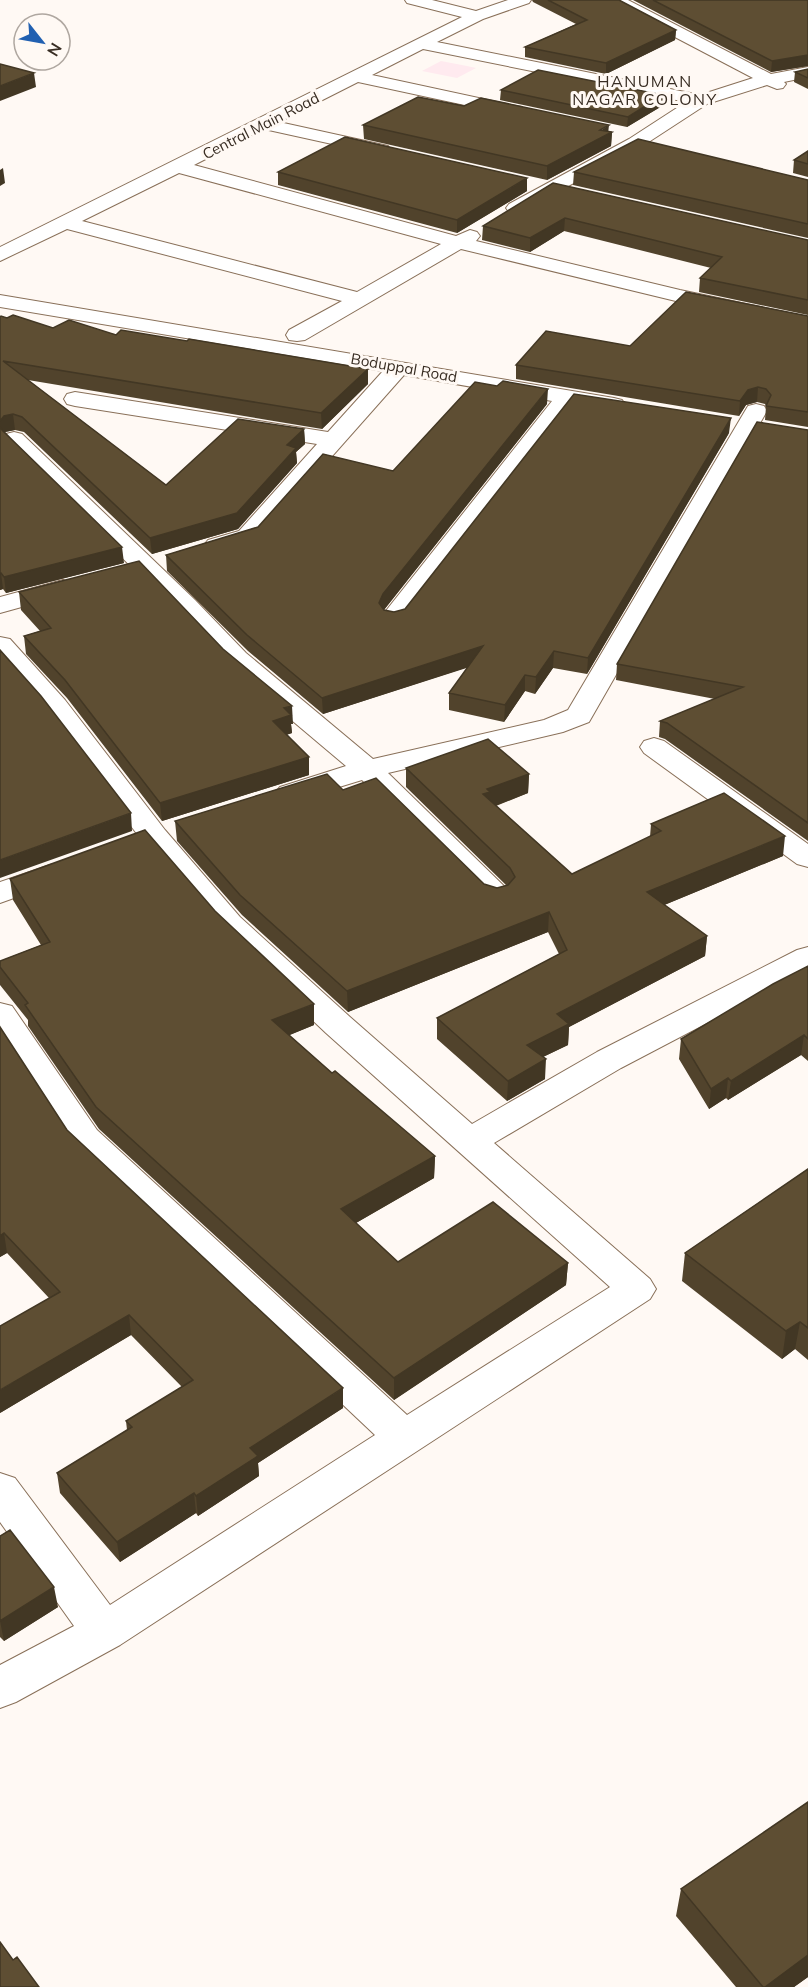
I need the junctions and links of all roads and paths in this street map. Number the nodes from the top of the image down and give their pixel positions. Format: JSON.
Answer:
{"nodes":[{"id":1,"x":413,"y":0,"type":"edge"},
{"id":2,"x":523,"y":0,"type":"edge"},
{"id":3,"x":616,"y":0,"type":"edge"},
{"id":4,"x":477,"y":16,"type":"junction"},
{"id":5,"x":422,"y":44,"type":"junction"},
{"id":6,"x":808,"y":72,"type":"edge"},
{"id":7,"x":357,"y":77,"type":"junction"},
{"id":8,"x":766,"y":80,"type":"junction"},
{"id":9,"x":797,"y":91,"type":"edge"},
{"id":10,"x":701,"y":100,"type":"junction"},
{"id":11,"x":528,"y":114,"type":"edge"},
{"id":12,"x":264,"y":124,"type":"junction"},
{"id":13,"x":401,"y":155,"type":"edge"},
{"id":14,"x":179,"y":167,"type":"junction"},
{"id":15,"x":526,"y":182,"type":"edge"},
{"id":16,"x":549,"y":188,"type":"junction"},
{"id":17,"x":583,"y":195,"type":"edge"},
{"id":18,"x":66,"y":223,"type":"junction"},
{"id":19,"x":459,"y":243,"type":"junction"},
{"id":20,"x":0,"y":255,"type":"edge"},
{"id":21,"x":0,"y":288,"type":"edge"},
{"id":22,"x":360,"y":299,"type":"junction"},
{"id":23,"x":0,"y":301,"type":"edge"},
{"id":24,"x":808,"y":323,"type":"edge"},
{"id":25,"x":297,"y":335,"type":"junction"},
{"id":26,"x":399,"y":367,"type":"junction"},
{"id":27,"x":566,"y":398,"type":"junction"},
{"id":28,"x":75,"y":399,"type":"dead end"},
{"id":29,"x":751,"y":418,"type":"dead end"},
{"id":30,"x":14,"y":439,"type":"edge"},
{"id":31,"x":335,"y":440,"type":"junction"},
{"id":32,"x":157,"y":563,"type":"junction"},
{"id":33,"x":90,"y":581,"type":"edge"},
{"id":34,"x":0,"y":605,"type":"edge"},
{"id":35,"x":394,"y":618,"type":"edge"},
{"id":36,"x":0,"y":645,"type":"edge"},
{"id":37,"x":654,"y":747,"type":"dead end"},
{"id":38,"x":367,"y":769,"type":"junction"},
{"id":39,"x":266,"y":801,"type":"edge"},
{"id":40,"x":808,"y":858,"type":"edge"},
{"id":41,"x":77,"y":864,"type":"edge"},
{"id":42,"x":0,"y":893,"type":"edge"},
{"id":43,"x":496,"y":896,"type":"edge"},
{"id":44,"x":808,"y":957,"type":"edge"},
{"id":45,"x":0,"y":1014,"type":"edge"},
{"id":46,"x":470,"y":1141,"type":"junction"},
{"id":47,"x":404,"y":1437,"type":"junction"},
{"id":48,"x":0,"y":1490,"type":"edge"},
{"id":49,"x":104,"y":1632,"type":"junction"},
{"id":50,"x":0,"y":1688,"type":"edge"}],
"edges":[{"from":1,"to":4,"type":"street"},
{"from":2,"to":4,"type":"street","name":"Central Main Road"},
{"from":3,"to":8,"type":"street"},
{"from":4,"to":5,"type":"street","name":"Central Main Road"},
{"from":5,"to":7,"type":"street","name":"Central Main Road"},
{"from":5,"to":10,"type":"street"},
{"from":6,"to":8,"type":"street"},
{"from":7,"to":11,"type":"street"},
{"from":7,"to":12,"type":"street","name":"Central Main Road"},
{"from":8,"to":9,"type":"street"},
{"from":8,"to":10,"type":"street"},
{"from":10,"to":16,"type":"street"},
{"from":12,"to":13,"type":"street"},
{"from":12,"to":14,"type":"street","name":"Central Main Road"},
{"from":14,"to":18,"type":"street","name":"Central Main Road"},
{"from":14,"to":19,"type":"street"},
{"from":15,"to":16,"type":"street"},
{"from":16,"to":17,"type":"street"},
{"from":16,"to":19,"type":"street"},
{"from":18,"to":20,"type":"street","name":"Central Main Road"},
{"from":18,"to":22,"type":"street"},
{"from":19,"to":22,"type":"street"},
{"from":19,"to":24,"type":"street"},
{"from":21,"to":25,"type":"street","name":"Boduppal Road"},
{"from":22,"to":25,"type":"street"},
{"from":23,"to":26,"type":"street","name":"Boduppal Road"},
{"from":25,"to":27,"type":"street","name":"Boduppal Road"},
{"from":26,"to":27,"type":"street","name":"Boduppal Road"},
{"from":26,"to":31,"type":"street"},
{"from":27,"to":35,"type":"street"},
{"from":28,"to":31,"type":"street"},
{"from":29,"to":38,"type":"street"},
{"from":30,"to":32,"type":"street"},
{"from":31,"to":32,"type":"street"},
{"from":32,"to":38,"type":"street"},
{"from":33,"to":34,"type":"street"},
{"from":36,"to":46,"type":"street"},
{"from":37,"to":40,"type":"street"},
{"from":38,"to":39,"type":"street"},
{"from":38,"to":43,"type":"street"},
{"from":41,"to":42,"type":"street"},
{"from":44,"to":46,"type":"street"},
{"from":45,"to":47,"type":"street"},
{"from":46,"to":47,"type":"street"},
{"from":47,"to":49,"type":"street"},
{"from":48,"to":49,"type":"street"},
{"from":49,"to":50,"type":"street"}]}
